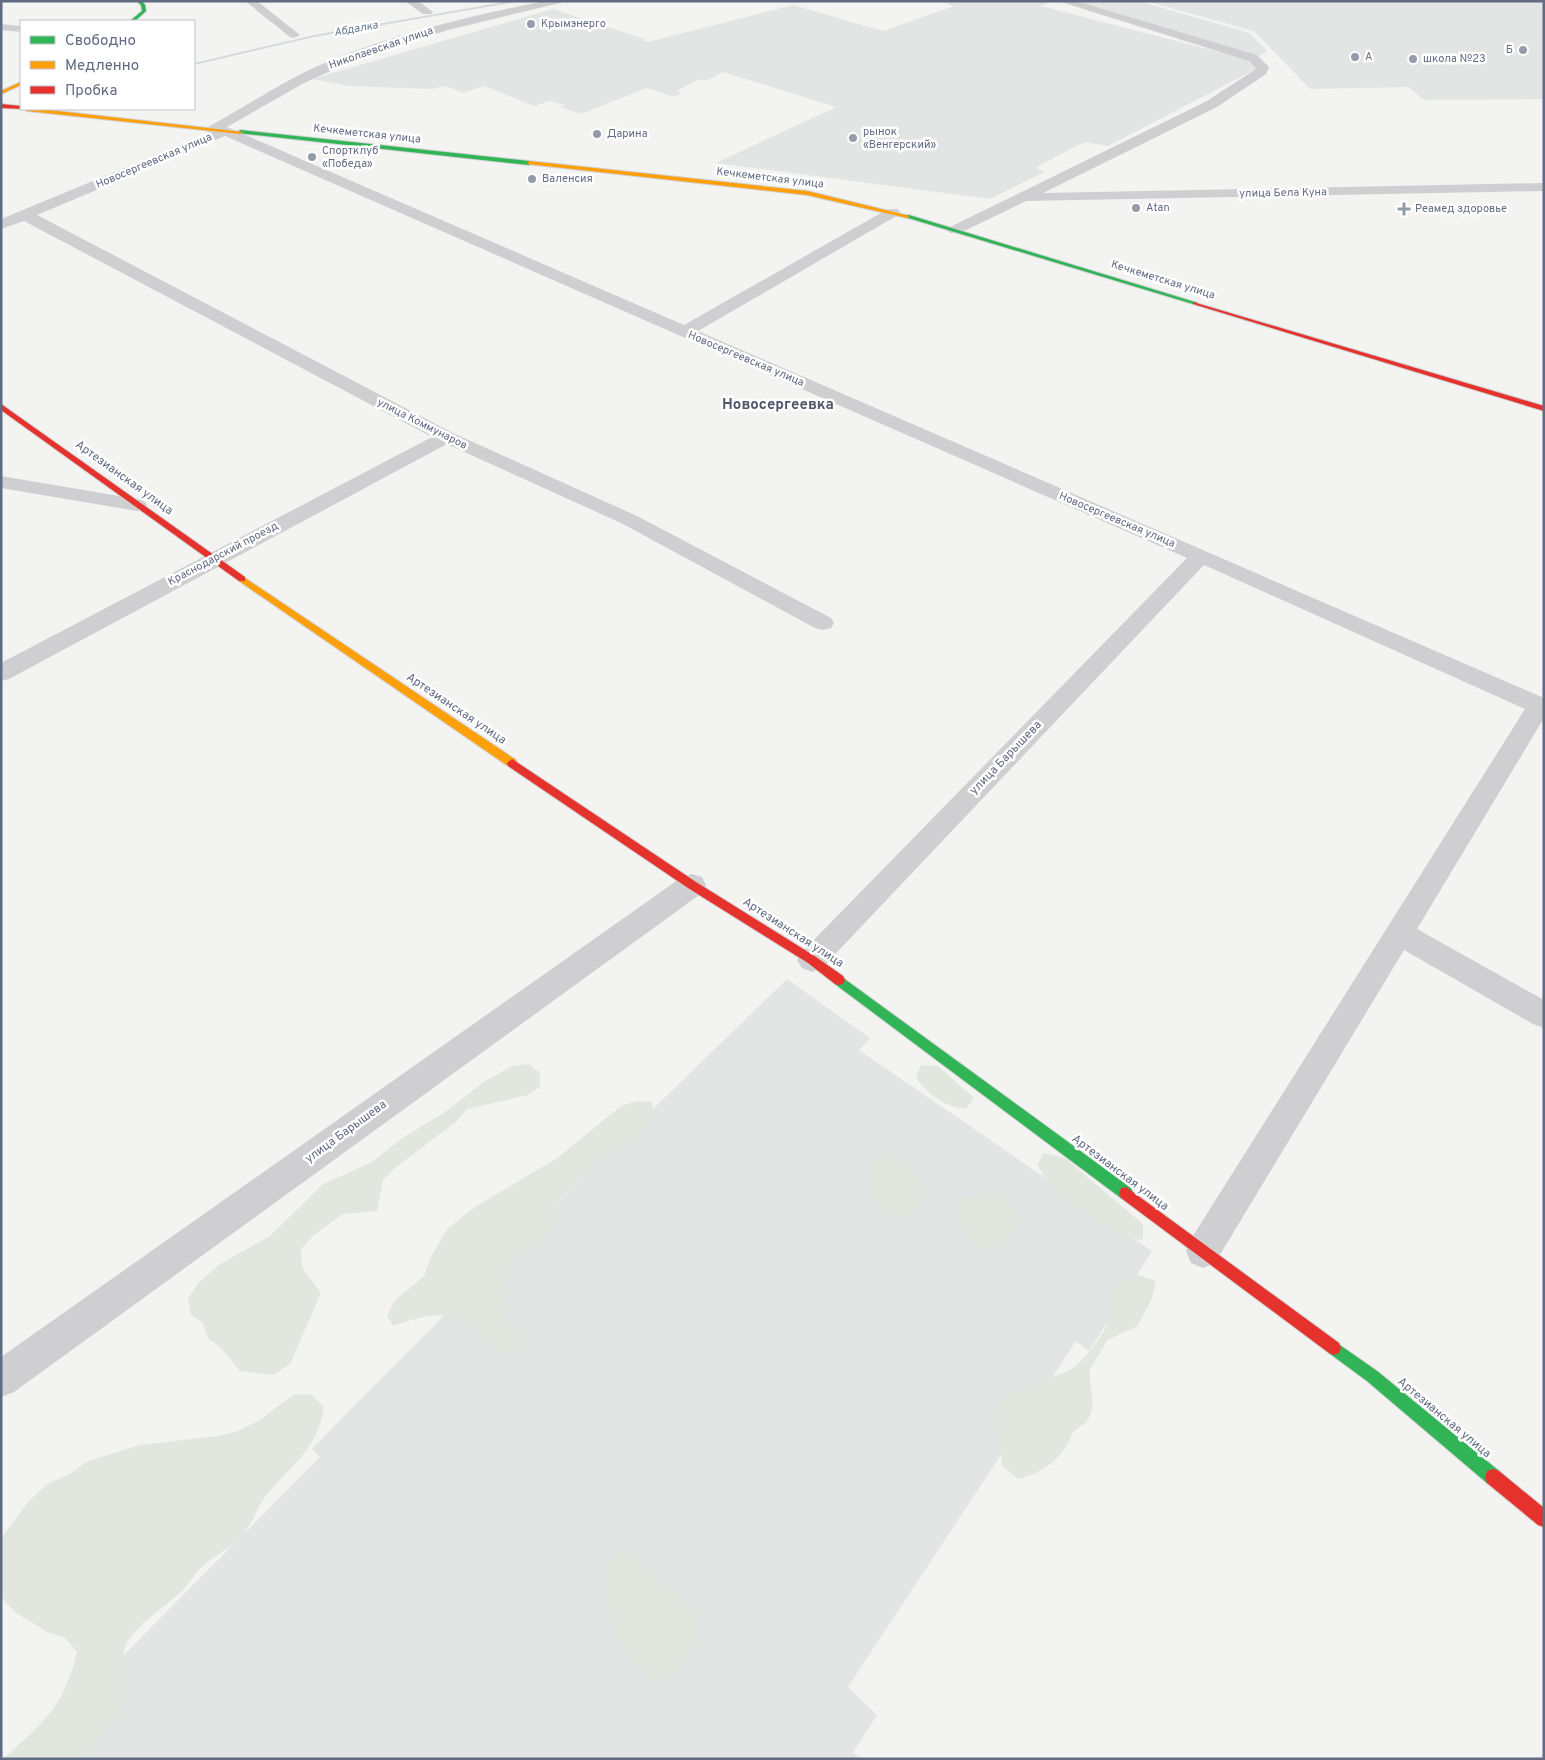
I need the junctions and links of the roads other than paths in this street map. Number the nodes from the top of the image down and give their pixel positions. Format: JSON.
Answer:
{"nodes":[{"id":1,"x":139,"y":1,"type":"edge"},
{"id":2,"x":250,"y":1,"type":"edge"},
{"id":3,"x":410,"y":1,"type":"edge"},
{"id":4,"x":563,"y":1,"type":"edge"},
{"id":5,"x":1063,"y":1,"type":"edge"},
{"id":6,"x":427,"y":12,"type":"dead end"},
{"id":7,"x":133,"y":20,"type":"edge"},
{"id":8,"x":1,"y":27,"type":"edge"},
{"id":9,"x":20,"y":29,"type":"edge"},
{"id":10,"x":294,"y":35,"type":"dead end"},
{"id":11,"x":20,"y":84,"type":"edge"},
{"id":12,"x":1,"y":93,"type":"edge"},
{"id":13,"x":1,"y":106,"type":"edge"},
{"id":14,"x":20,"y":108,"type":"edge"},
{"id":15,"x":36,"y":110,"type":"edge"},
{"id":16,"x":219,"y":130,"type":"junction"},
{"id":17,"x":1544,"y":187,"type":"edge"},
{"id":18,"x":1023,"y":198,"type":"junction"},
{"id":19,"x":893,"y":212,"type":"junction"},
{"id":20,"x":25,"y":215,"type":"junction"},
{"id":21,"x":1,"y":225,"type":"edge"},
{"id":22,"x":955,"y":230,"type":"junction"},
{"id":23,"x":684,"y":332,"type":"junction"},
{"id":24,"x":1,"y":406,"type":"edge"},
{"id":25,"x":1544,"y":409,"type":"edge"},
{"id":26,"x":446,"y":437,"type":"junction"},
{"id":27,"x":1,"y":482,"type":"edge"},
{"id":28,"x":137,"y":505,"type":"junction"},
{"id":29,"x":1201,"y":556,"type":"junction"},
{"id":30,"x":212,"y":560,"type":"junction"},
{"id":31,"x":823,"y":623,"type":"dead end"},
{"id":32,"x":1,"y":673,"type":"edge"},
{"id":33,"x":1541,"y":707,"type":"edge"},
{"id":34,"x":692,"y":885,"type":"junction"},
{"id":35,"x":1399,"y":933,"type":"junction"},
{"id":36,"x":812,"y":960,"type":"junction"},
{"id":37,"x":1544,"y":1015,"type":"edge"},
{"id":38,"x":1202,"y":1251,"type":"junction"},
{"id":39,"x":1,"y":1379,"type":"edge"},
{"id":40,"x":1544,"y":1519,"type":"edge"}],
"edges":[{"from":1,"to":7,"type":"main road"},
{"from":2,"to":10,"type":"street"},
{"from":3,"to":6,"type":"street"},
{"from":4,"to":16,"type":"street","name":"Николаевская улица"},
{"from":5,"to":18,"type":"street","name":"улица Бела Куна"},
{"from":8,"to":9,"type":"street"},
{"from":11,"to":12,"type":"main road"},
{"from":13,"to":14,"type":"main road"},
{"from":15,"to":16,"type":"main road","name":"Кечкеметская улица"},
{"from":16,"to":19,"type":"main road","name":"Кечкеметская улица"},
{"from":16,"to":20,"type":"street","name":"Новосергеевская улица"},
{"from":16,"to":23,"type":"street","name":"Новосергеевская улица"},
{"from":17,"to":18,"type":"street","name":"улица Бела Куна"},
{"from":18,"to":22,"type":"street","name":"улица Бела Куна"},
{"from":19,"to":22,"type":"main road","name":"Кечкеметская улица"},
{"from":19,"to":23,"type":"street"},
{"from":20,"to":21,"type":"street","name":"Новосергеевская улица"},
{"from":20,"to":26,"type":"street","name":"улица Коммунаров"},
{"from":22,"to":25,"type":"main road","name":"Кечкеметская улица"},
{"from":23,"to":29,"type":"street","name":"Новосергеевская улица"},
{"from":24,"to":28,"type":"main road","name":"Артезианская улица"},
{"from":26,"to":30,"type":"street","name":"Краснодарский проезд"},
{"from":26,"to":31,"type":"street","name":"улица Коммунаров"},
{"from":27,"to":28,"type":"street"},
{"from":28,"to":30,"type":"main road","name":"Артезианская улица"},
{"from":29,"to":33,"type":"street","name":"Новосергеевская улица"},
{"from":29,"to":36,"type":"street","name":"улица Барышева"},
{"from":30,"to":32,"type":"street","name":"Краснодарский проезд"},
{"from":30,"to":34,"type":"main road","name":"Артезианская улица"},
{"from":33,"to":35,"type":"street"},
{"from":34,"to":36,"type":"main road","name":"Артезианская улица"},
{"from":34,"to":39,"type":"street","name":"улица Барышева"},
{"from":35,"to":37,"type":"street"},
{"from":35,"to":38,"type":"street"},
{"from":36,"to":38,"type":"main road","name":"Артезианская улица"},
{"from":38,"to":40,"type":"main road","name":"Артезианская улица"}]}
